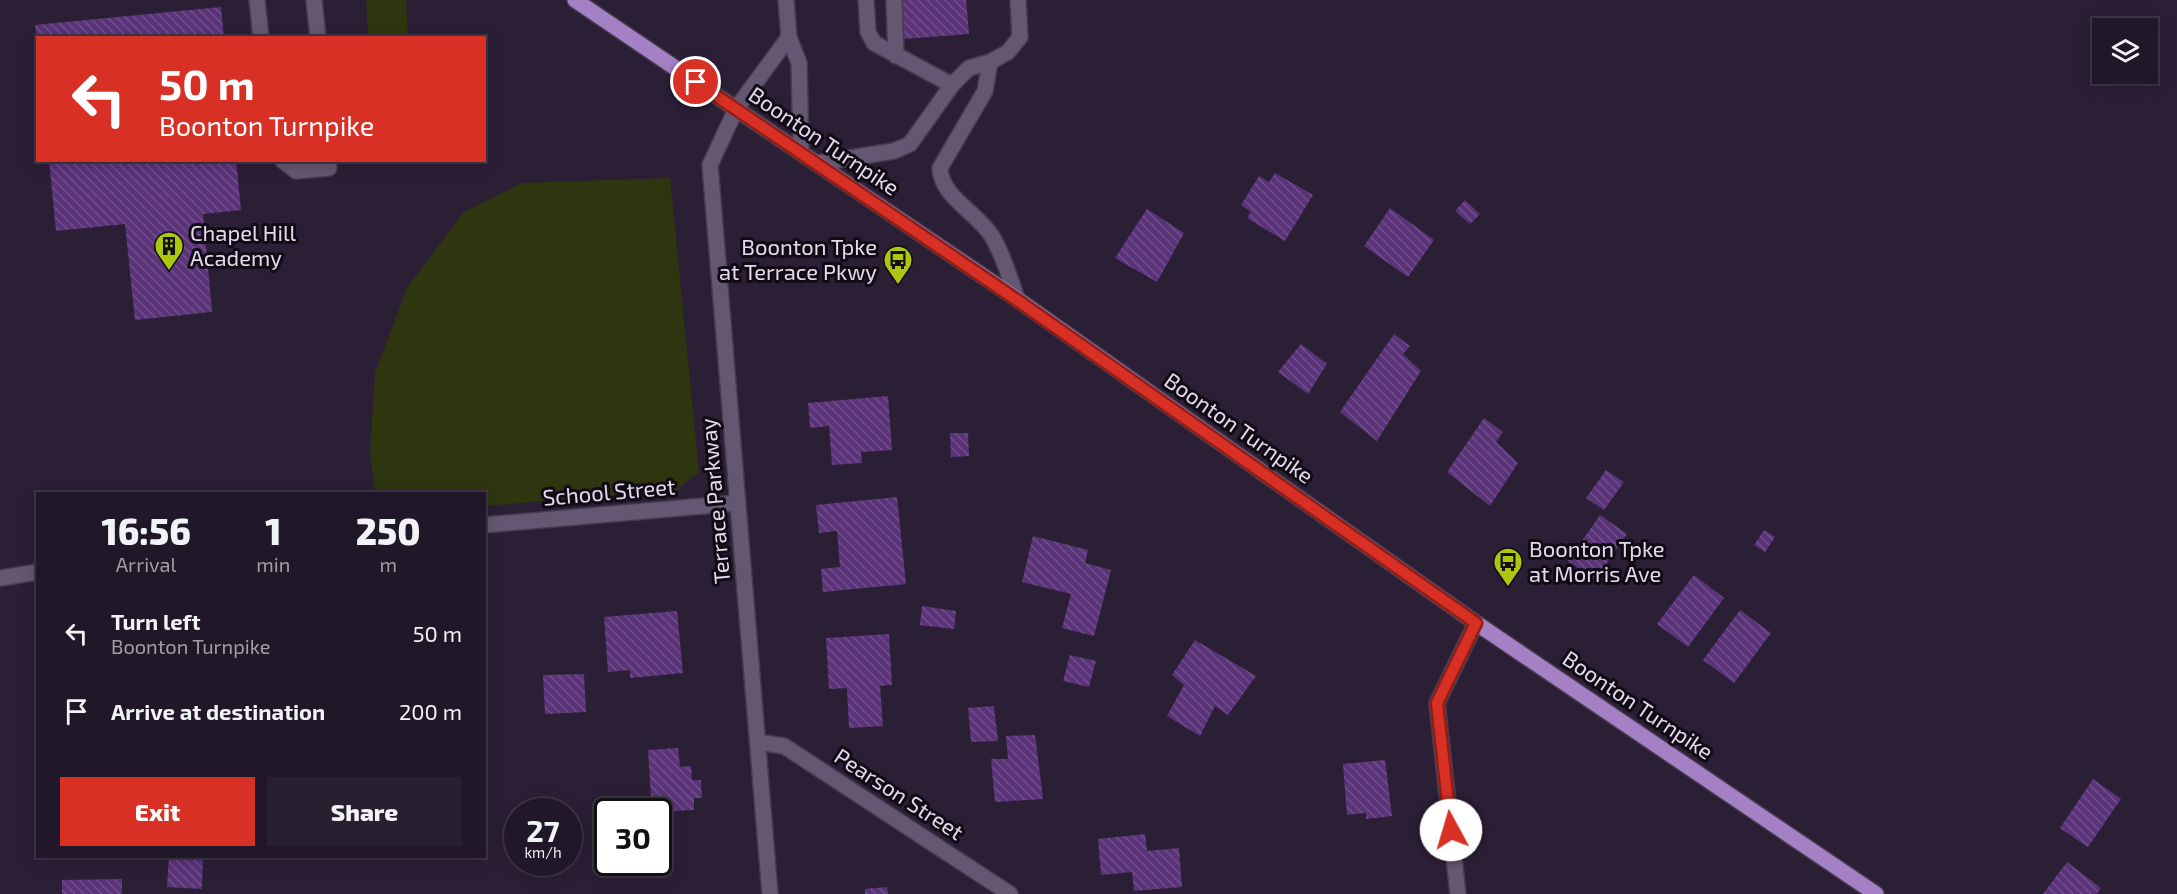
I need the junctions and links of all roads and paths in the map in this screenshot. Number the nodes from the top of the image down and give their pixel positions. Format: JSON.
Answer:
{"nodes":[{"id":1,"x":258,"y":0,"type":"edge"},
{"id":2,"x":314,"y":0,"type":"edge"},
{"id":3,"x":575,"y":0,"type":"edge"},
{"id":4,"x":786,"y":0,"type":"edge"},
{"id":5,"x":866,"y":0,"type":"edge"},
{"id":6,"x":894,"y":0,"type":"edge"},
{"id":7,"x":1018,"y":0,"type":"edge"},
{"id":8,"x":261,"y":36,"type":"edge"},
{"id":9,"x":318,"y":36,"type":"edge"},
{"id":10,"x":789,"y":36,"type":"junction"},
{"id":11,"x":896,"y":56,"type":"junction"},
{"id":12,"x":990,"y":62,"type":"junction"},
{"id":13,"x":952,"y":85,"type":"junction"},
{"id":14,"x":736,"y":109,"type":"junction"},
{"id":15,"x":801,"y":151,"type":"junction"},
{"id":16,"x":285,"y":162,"type":"edge"},
{"id":17,"x":328,"y":162,"type":"edge"},
{"id":18,"x":818,"y":163,"type":"junction"},
{"id":19,"x":1017,"y":300,"type":"junction"},
{"id":20,"x":738,"y":503,"type":"junction"},
{"id":21,"x":486,"y":525,"type":"edge"},
{"id":22,"x":36,"y":572,"type":"edge"},
{"id":23,"x":0,"y":578,"type":"edge"},
{"id":24,"x":1476,"y":623,"type":"junction"},
{"id":25,"x":758,"y":741,"type":"junction"},
{"id":26,"x":770,"y":894,"type":"edge"},
{"id":27,"x":1010,"y":894,"type":"edge"},
{"id":28,"x":1458,"y":894,"type":"edge"},
{"id":29,"x":1876,"y":894,"type":"edge"}],
"edges":[{"from":1,"to":8,"type":"street"},
{"from":2,"to":9,"type":"street"},
{"from":3,"to":14,"type":"main road","name":"Boonton Turnpike"},
{"from":4,"to":10,"type":"street"},
{"from":5,"to":11,"type":"street"},
{"from":6,"to":11,"type":"street"},
{"from":7,"to":12,"type":"street"},
{"from":10,"to":14,"type":"street","name":"Terrace Parkway"},
{"from":10,"to":15,"type":"street"},
{"from":11,"to":13,"type":"street"},
{"from":12,"to":13,"type":"street"},
{"from":12,"to":19,"type":"street"},
{"from":13,"to":18,"type":"street"},
{"from":14,"to":15,"type":"main road","name":"Boonton Turnpike"},
{"from":14,"to":20,"type":"street","name":"Terrace Parkway"},
{"from":15,"to":18,"type":"main road","name":"Boonton Turnpike"},
{"from":16,"to":17,"type":"street"},
{"from":18,"to":19,"type":"main road","name":"Boonton Turnpike"},
{"from":19,"to":24,"type":"main road","name":"Boonton Turnpike"},
{"from":20,"to":21,"type":"street","name":"School Street"},
{"from":20,"to":25,"type":"street","name":"Terrace Parkway"},
{"from":22,"to":23,"type":"street"},
{"from":24,"to":28,"type":"street"},
{"from":24,"to":29,"type":"main road","name":"Boonton Turnpike"},
{"from":25,"to":26,"type":"street","name":"Terrace Parkway"},
{"from":25,"to":27,"type":"street","name":"Pearson Street"}]}
